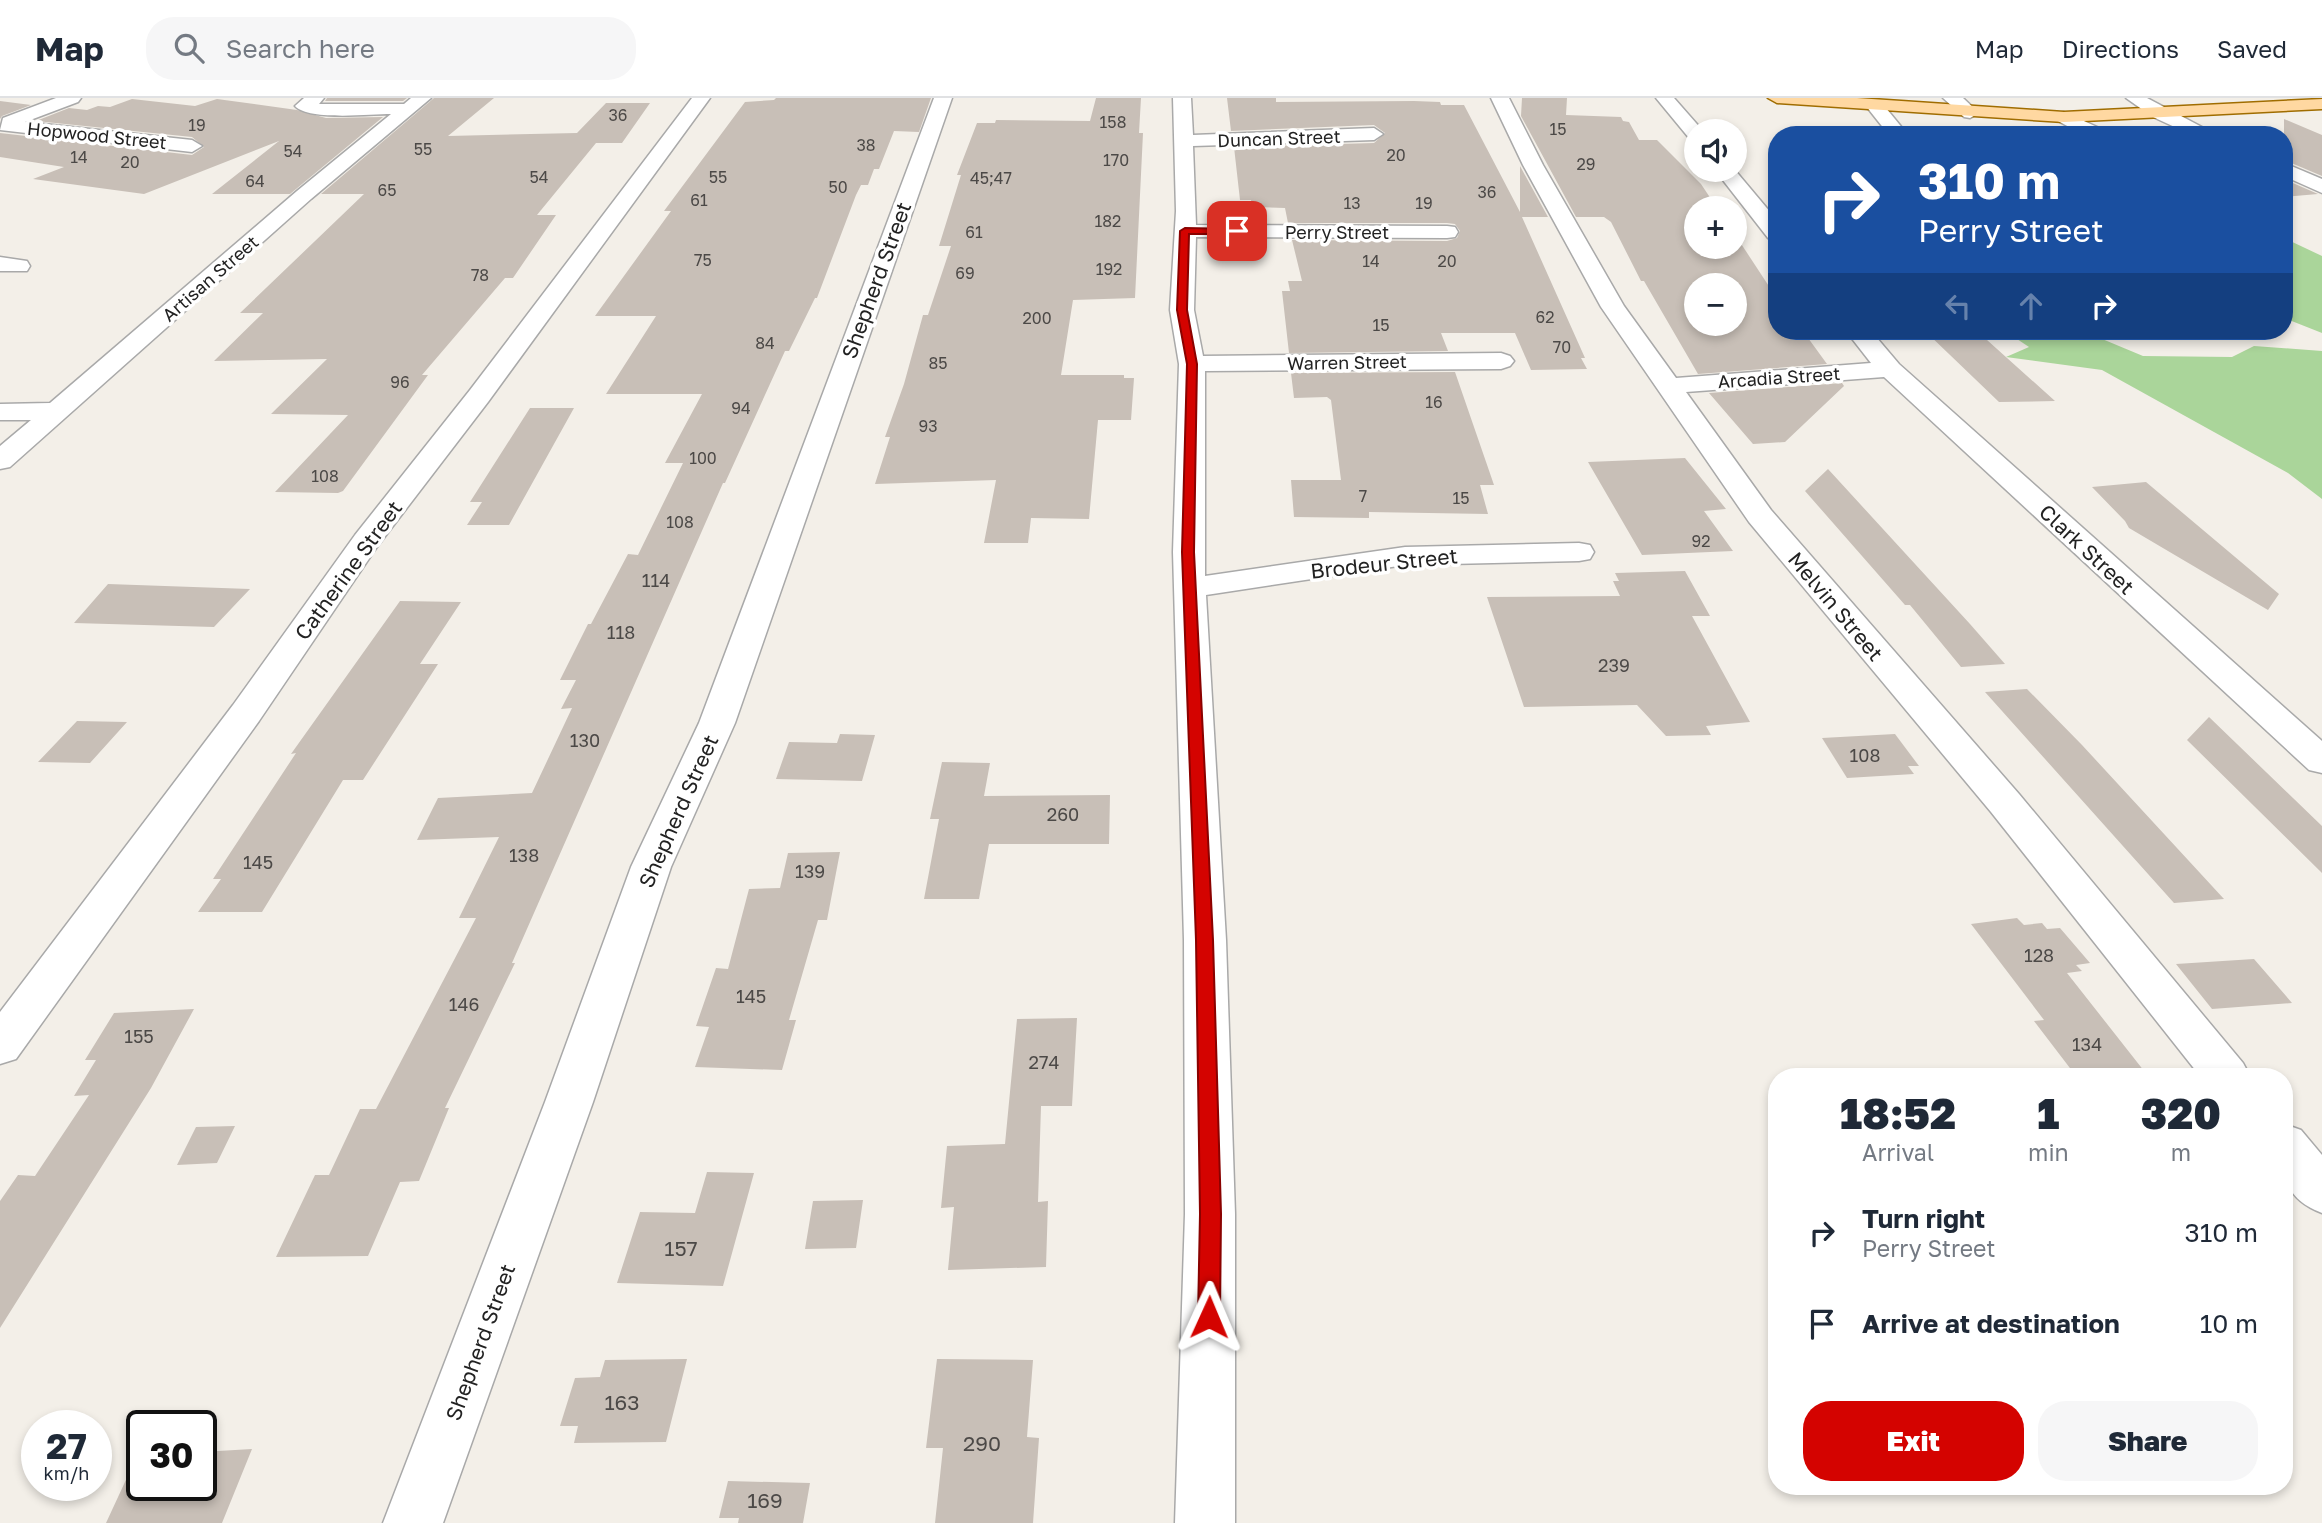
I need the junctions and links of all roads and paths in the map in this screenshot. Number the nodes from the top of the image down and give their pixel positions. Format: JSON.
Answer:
{"nodes":[{"id":1,"x":72,"y":98,"type":"edge"},
{"id":2,"x":315,"y":98,"type":"edge"},
{"id":3,"x":701,"y":98,"type":"edge"},
{"id":4,"x":943,"y":98,"type":"edge"},
{"id":5,"x":1182,"y":98,"type":"edge"},
{"id":6,"x":1500,"y":98,"type":"edge"},
{"id":7,"x":1665,"y":98,"type":"edge"},
{"id":8,"x":1777,"y":98,"type":"edge"},
{"id":9,"x":1952,"y":98,"type":"edge"},
{"id":10,"x":2135,"y":98,"type":"edge"},
{"id":11,"x":1805,"y":99,"type":"edge"},
{"id":12,"x":415,"y":103,"type":"edge"},
{"id":13,"x":2322,"y":104,"type":"edge"},
{"id":14,"x":1875,"y":106,"type":"junction"},
{"id":15,"x":1970,"y":113,"type":"junction"},
{"id":16,"x":2160,"y":113,"type":"junction"},
{"id":17,"x":2064,"y":117,"type":"junction"},
{"id":18,"x":1684,"y":120,"type":"edge"},
{"id":19,"x":1,"y":125,"type":"edge"},
{"id":20,"x":1892,"y":126,"type":"edge"},
{"id":21,"x":2082,"y":126,"type":"edge"},
{"id":22,"x":2162,"y":126,"type":"edge"},
{"id":23,"x":2188,"y":126,"type":"edge"},
{"id":24,"x":1374,"y":134,"type":"dead end"},
{"id":25,"x":1183,"y":141,"type":"junction"},
{"id":26,"x":192,"y":146,"type":"dead end"},
{"id":27,"x":2293,"y":173,"type":"edge"},
{"id":28,"x":1736,"y":182,"type":"edge"},
{"id":29,"x":2322,"y":187,"type":"edge"},
{"id":30,"x":1768,"y":223,"type":"edge"},
{"id":31,"x":1185,"y":231,"type":"junction"},
{"id":32,"x":1447,"y":232,"type":"dead end"},
{"id":33,"x":1866,"y":340,"type":"edge"},
{"id":34,"x":1501,"y":361,"type":"dead end"},
{"id":35,"x":1192,"y":364,"type":"junction"},
{"id":36,"x":1891,"y":369,"type":"junction"},
{"id":37,"x":1667,"y":386,"type":"junction"},
{"id":38,"x":58,"y":411,"type":"junction"},
{"id":39,"x":0,"y":412,"type":"edge"},
{"id":40,"x":0,"y":461,"type":"edge"},
{"id":41,"x":1579,"y":552,"type":"dead end"},
{"id":42,"x":1190,"y":588,"type":"junction"},
{"id":43,"x":2322,"y":761,"type":"edge"},
{"id":44,"x":0,"y":1046,"type":"edge"},
{"id":45,"x":2220,"y":1068,"type":"edge"},
{"id":46,"x":2293,"y":1156,"type":"edge"},
{"id":47,"x":2322,"y":1191,"type":"edge"},
{"id":48,"x":413,"y":1523,"type":"edge"},
{"id":49,"x":1205,"y":1523,"type":"edge"}],
"edges":[{"from":1,"to":19,"type":"street"},
{"from":2,"to":12,"type":"street"},
{"from":3,"to":44,"type":"street","name":"Catherine Street"},
{"from":4,"to":48,"type":"street","name":"Shepherd Street"},
{"from":5,"to":25,"type":"street"},
{"from":6,"to":37,"type":"street","name":"Melvin Street"},
{"from":7,"to":18,"type":"street"},
{"from":8,"to":11,"type":"main road"},
{"from":9,"to":15,"type":"street"},
{"from":10,"to":16,"type":"street"},
{"from":11,"to":14,"type":"main road"},
{"from":12,"to":38,"type":"street","name":"Artisan Street"},
{"from":13,"to":16,"type":"main road"},
{"from":14,"to":15,"type":"main road"},
{"from":14,"to":20,"type":"street"},
{"from":15,"to":17,"type":"main road"},
{"from":16,"to":17,"type":"main road"},
{"from":16,"to":22,"type":"street"},
{"from":16,"to":23,"type":"street"},
{"from":17,"to":21,"type":"street"},
{"from":19,"to":26,"type":"street","name":"Hopwood Street"},
{"from":24,"to":25,"type":"street","name":"Duncan Street"},
{"from":25,"to":31,"type":"street"},
{"from":27,"to":29,"type":"street"},
{"from":28,"to":30,"type":"street"},
{"from":31,"to":32,"type":"street","name":"Perry Street"},
{"from":31,"to":35,"type":"street"},
{"from":33,"to":36,"type":"street","name":"Clark Street"},
{"from":34,"to":35,"type":"street","name":"Warren Street"},
{"from":35,"to":42,"type":"street"},
{"from":36,"to":37,"type":"street","name":"Arcadia Street"},
{"from":36,"to":43,"type":"street","name":"Clark Street"},
{"from":37,"to":45,"type":"street","name":"Melvin Street"},
{"from":38,"to":39,"type":"street"},
{"from":38,"to":40,"type":"street","name":"Artisan Street"},
{"from":41,"to":42,"type":"street","name":"Brodeur Street"},
{"from":42,"to":49,"type":"street"},
{"from":46,"to":47,"type":"street"}]}
